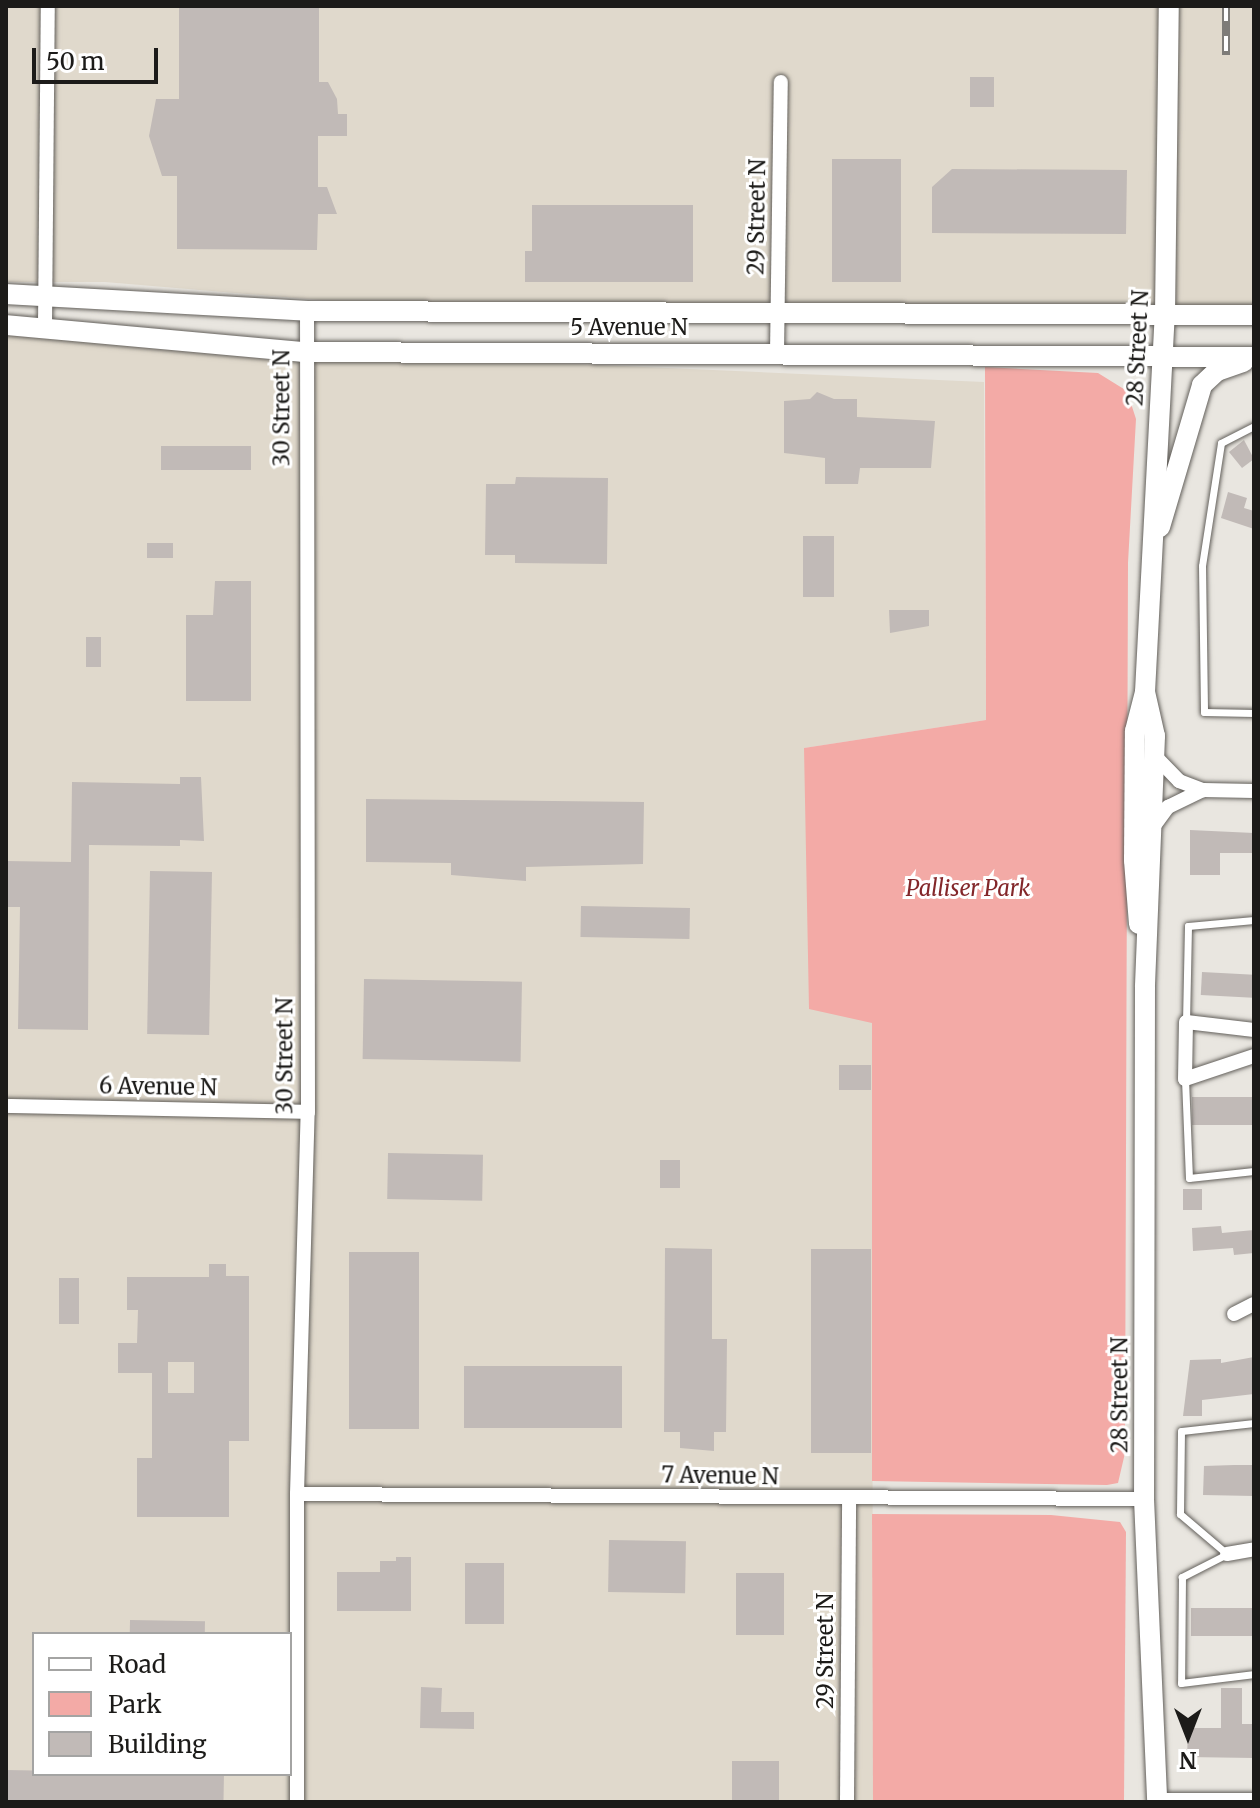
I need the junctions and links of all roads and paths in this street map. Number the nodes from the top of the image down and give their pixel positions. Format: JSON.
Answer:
{"nodes":[{"id":1,"x":48,"y":6,"type":"edge"},
{"id":2,"x":1169,"y":6,"type":"edge"},
{"id":3,"x":781,"y":82,"type":"dead end"},
{"id":4,"x":46,"y":293,"type":"junction"},
{"id":5,"x":6,"y":294,"type":"edge"},
{"id":6,"x":307,"y":311,"type":"junction"},
{"id":7,"x":1165,"y":315,"type":"junction"},
{"id":8,"x":1254,"y":315,"type":"edge"},
{"id":9,"x":778,"y":316,"type":"junction"},
{"id":10,"x":6,"y":325,"type":"edge"},
{"id":11,"x":45,"y":325,"type":"junction"},
{"id":12,"x":303,"y":352,"type":"junction"},
{"id":13,"x":777,"y":353,"type":"junction"},
{"id":14,"x":1254,"y":358,"type":"edge"},
{"id":15,"x":1161,"y":359,"type":"junction"},
{"id":16,"x":1254,"y":426,"type":"edge"},
{"id":17,"x":1148,"y":574,"type":"junction"},
{"id":18,"x":1145,"y":692,"type":"junction"},
{"id":19,"x":1254,"y":713,"type":"edge"},
{"id":20,"x":1155,"y":756,"type":"junction"},
{"id":21,"x":1203,"y":790,"type":"junction"},
{"id":22,"x":1254,"y":791,"type":"edge"},
{"id":23,"x":1154,"y":826,"type":"junction"},
{"id":24,"x":1254,"y":920,"type":"edge"},
{"id":25,"x":1145,"y":987,"type":"junction"},
{"id":26,"x":1186,"y":1022,"type":"junction"},
{"id":27,"x":1254,"y":1030,"type":"edge"},
{"id":28,"x":1254,"y":1056,"type":"edge"},
{"id":29,"x":1185,"y":1079,"type":"junction"},
{"id":30,"x":6,"y":1106,"type":"edge"},
{"id":31,"x":308,"y":1112,"type":"junction"},
{"id":32,"x":1254,"y":1171,"type":"edge"},
{"id":33,"x":1254,"y":1304,"type":"edge"},
{"id":34,"x":1234,"y":1314,"type":"dead end"},
{"id":35,"x":1254,"y":1423,"type":"edge"},
{"id":36,"x":297,"y":1494,"type":"junction"},
{"id":37,"x":1144,"y":1499,"type":"junction"},
{"id":38,"x":849,"y":1500,"type":"junction"},
{"id":39,"x":1254,"y":1549,"type":"edge"},
{"id":40,"x":1227,"y":1554,"type":"junction"},
{"id":41,"x":1254,"y":1674,"type":"edge"},
{"id":42,"x":1254,"y":1800,"type":"edge"},
{"id":43,"x":1157,"y":1801,"type":"edge"},
{"id":44,"x":297,"y":1802,"type":"edge"},
{"id":45,"x":847,"y":1802,"type":"edge"}],
"edges":[{"from":1,"to":4,"type":"street"},
{"from":2,"to":7,"type":"main road","name":"28 Street N"},
{"from":3,"to":9,"type":"street","name":"29 Street N"},
{"from":4,"to":5,"type":"main road","name":"5 Avenue N"},
{"from":4,"to":6,"type":"main road","name":"5 Avenue N"},
{"from":4,"to":11,"type":"street"},
{"from":6,"to":9,"type":"main road","name":"5 Avenue N"},
{"from":6,"to":12,"type":"street","name":"30 Street N"},
{"from":7,"to":8,"type":"main road","name":"5 Avenue N"},
{"from":7,"to":9,"type":"main road","name":"5 Avenue N"},
{"from":7,"to":15,"type":"main road","name":"28 Street N"},
{"from":9,"to":13,"type":"street","name":"29 Street N"},
{"from":10,"to":11,"type":"main road","name":"5 Avenue N"},
{"from":11,"to":12,"type":"main road","name":"5 Avenue N"},
{"from":12,"to":13,"type":"main road","name":"5 Avenue N"},
{"from":12,"to":31,"type":"street","name":"30 Street N"},
{"from":13,"to":15,"type":"main road","name":"5 Avenue N"},
{"from":14,"to":15,"type":"main road","name":"5 Avenue N"},
{"from":14,"to":17,"type":"main road"},
{"from":15,"to":17,"type":"main road","name":"28 Street N"},
{"from":16,"to":19,"type":"lane"},
{"from":17,"to":18,"type":"main road","name":"28 Street N"},
{"from":18,"to":20,"type":"main road","name":"28 Street N"},
{"from":18,"to":25,"type":"main road","name":"28 Street N"},
{"from":20,"to":21,"type":"street"},
{"from":20,"to":23,"type":"main road","name":"28 Street N"},
{"from":21,"to":22,"type":"street"},
{"from":21,"to":23,"type":"street"},
{"from":23,"to":25,"type":"main road","name":"28 Street N"},
{"from":24,"to":26,"type":"lane"},
{"from":25,"to":37,"type":"main road","name":"28 Street N"},
{"from":26,"to":27,"type":"street"},
{"from":26,"to":29,"type":"street"},
{"from":28,"to":29,"type":"street"},
{"from":29,"to":32,"type":"lane"},
{"from":30,"to":31,"type":"street","name":"6 Avenue N"},
{"from":31,"to":36,"type":"street","name":"30 Street N"},
{"from":33,"to":34,"type":"street"},
{"from":35,"to":40,"type":"lane"},
{"from":36,"to":38,"type":"street","name":"7 Avenue N"},
{"from":36,"to":44,"type":"street","name":"30 Street N"},
{"from":37,"to":38,"type":"street","name":"7 Avenue N"},
{"from":37,"to":43,"type":"main road","name":"28 Street N"},
{"from":38,"to":45,"type":"street","name":"29 Street N"},
{"from":39,"to":40,"type":"street"},
{"from":40,"to":41,"type":"lane"},
{"from":42,"to":43,"type":"street"}]}
